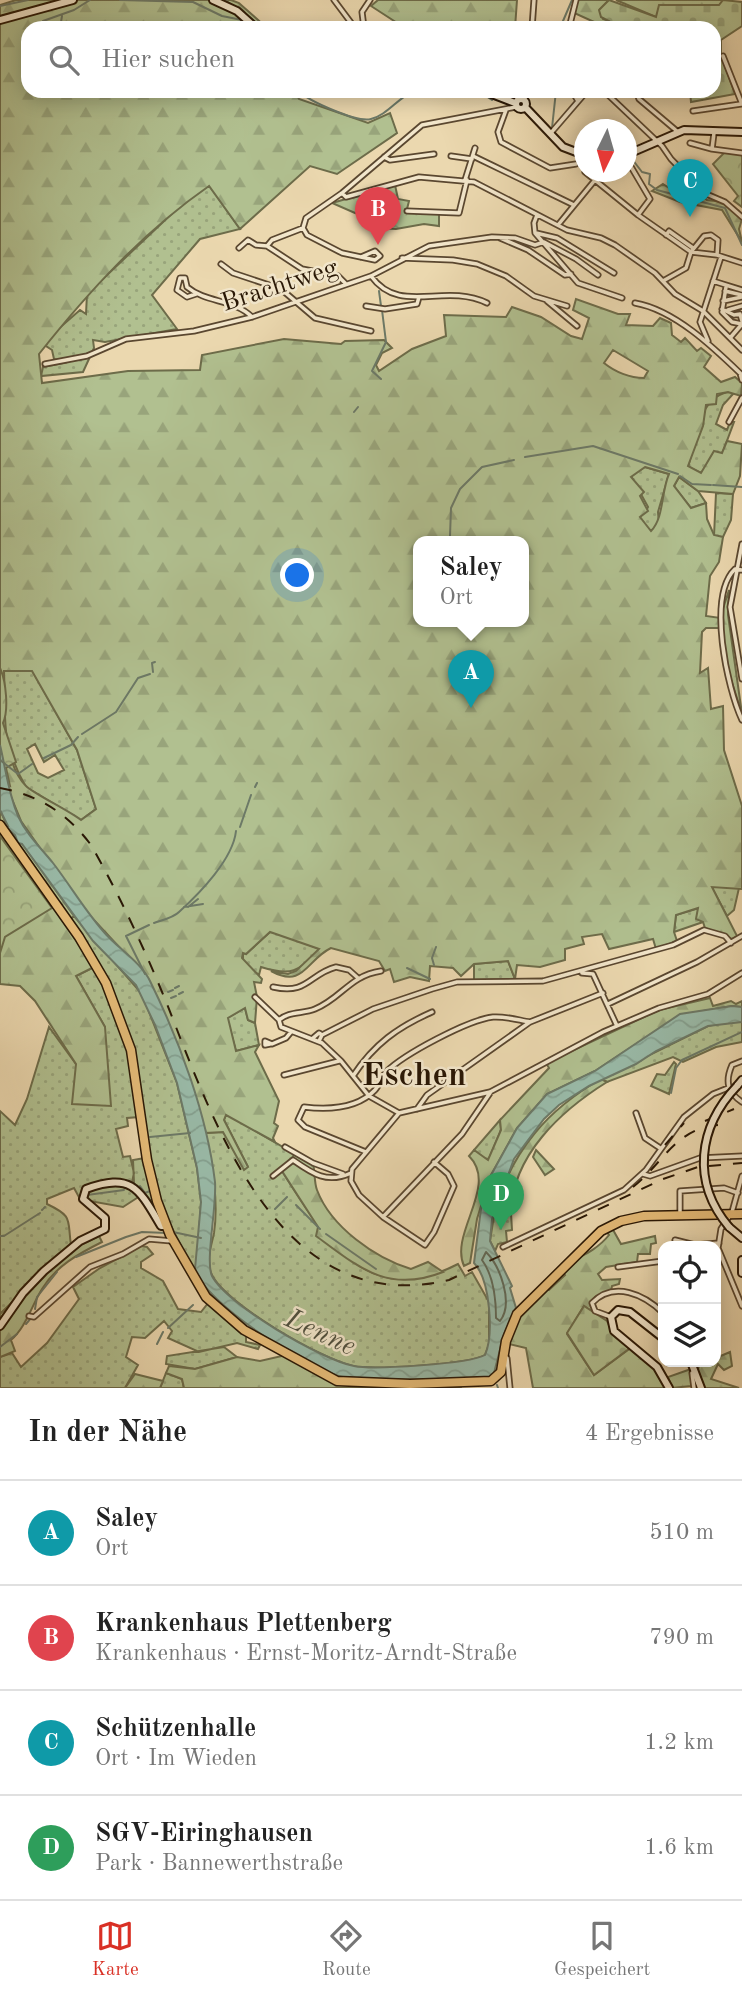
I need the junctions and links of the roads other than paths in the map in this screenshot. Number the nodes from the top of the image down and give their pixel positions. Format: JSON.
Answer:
{"nodes":[{"id":1,"x":72,"y":0,"type":"edge"},
{"id":2,"x":214,"y":0,"type":"edge"},
{"id":3,"x":334,"y":0,"type":"edge"},
{"id":4,"x":370,"y":0,"type":"edge"},
{"id":5,"x":534,"y":0,"type":"edge"},
{"id":6,"x":576,"y":0,"type":"edge"},
{"id":7,"x":0,"y":20,"type":"edge"},
{"id":8,"x":248,"y":21,"type":"edge"},
{"id":9,"x":350,"y":21,"type":"edge"},
{"id":10,"x":363,"y":21,"type":"edge"},
{"id":11,"x":533,"y":21,"type":"edge"},
{"id":12,"x":571,"y":21,"type":"edge"},
{"id":13,"x":723,"y":56,"type":"dead end"},
{"id":14,"x":500,"y":98,"type":"edge"},
{"id":15,"x":526,"y":98,"type":"edge"},
{"id":16,"x":576,"y":98,"type":"edge"},
{"id":17,"x":581,"y":98,"type":"edge"},
{"id":18,"x":611,"y":98,"type":"edge"},
{"id":19,"x":639,"y":98,"type":"edge"},
{"id":20,"x":578,"y":101,"type":"junction"},
{"id":21,"x":525,"y":104,"type":"junction"},
{"id":22,"x":741,"y":104,"type":"edge"},
{"id":23,"x":516,"y":105,"type":"junction"},
{"id":24,"x":506,"y":110,"type":"junction"},
{"id":25,"x":693,"y":111,"type":"dead end"},
{"id":26,"x":714,"y":131,"type":"junction"},
{"id":27,"x":678,"y":132,"type":"junction"},
{"id":28,"x":742,"y":132,"type":"edge"},
{"id":29,"x":550,"y":134,"type":"junction"},
{"id":30,"x":647,"y":134,"type":"junction"},
{"id":31,"x":657,"y":142,"type":"junction"},
{"id":32,"x":690,"y":144,"type":"dead end"},
{"id":33,"x":475,"y":148,"type":"dead end"},
{"id":34,"x":646,"y":149,"type":"junction"},
{"id":35,"x":712,"y":149,"type":"junction"},
{"id":36,"x":574,"y":152,"type":"edge"},
{"id":37,"x":637,"y":152,"type":"edge"},
{"id":38,"x":742,"y":153,"type":"edge"},
{"id":39,"x":434,"y":155,"type":"dead end"},
{"id":40,"x":451,"y":156,"type":"dead end"},
{"id":41,"x":384,"y":157,"type":"junction"},
{"id":42,"x":473,"y":157,"type":"junction"},
{"id":43,"x":574,"y":164,"type":"edge"},
{"id":44,"x":637,"y":175,"type":"edge"},
{"id":45,"x":466,"y":180,"type":"junction"},
{"id":46,"x":593,"y":182,"type":"edge"},
{"id":47,"x":597,"y":182,"type":"edge"},
{"id":48,"x":342,"y":193,"type":"junction"},
{"id":49,"x":574,"y":205,"type":"junction"},
{"id":50,"x":407,"y":211,"type":"dead end"},
{"id":51,"x":537,"y":215,"type":"junction"},
{"id":52,"x":638,"y":215,"type":"junction"},
{"id":53,"x":742,"y":218,"type":"edge"},
{"id":54,"x":558,"y":225,"type":"junction"},
{"id":55,"x":303,"y":228,"type":"junction"},
{"id":56,"x":535,"y":233,"type":"junction"},
{"id":57,"x":498,"y":237,"type":"junction"},
{"id":58,"x":541,"y":243,"type":"junction"},
{"id":59,"x":267,"y":246,"type":"junction"},
{"id":60,"x":239,"y":248,"type":"dead end"},
{"id":61,"x":693,"y":250,"type":"junction"},
{"id":62,"x":719,"y":256,"type":"junction"},
{"id":63,"x":361,"y":257,"type":"junction"},
{"id":64,"x":401,"y":258,"type":"junction"},
{"id":65,"x":742,"y":263,"type":"edge"},
{"id":66,"x":221,"y":264,"type":"dead end"},
{"id":67,"x":614,"y":273,"type":"dead end"},
{"id":68,"x":571,"y":274,"type":"junction"},
{"id":69,"x":598,"y":275,"type":"dead end"},
{"id":70,"x":371,"y":276,"type":"junction"},
{"id":71,"x":663,"y":281,"type":"junction"},
{"id":72,"x":713,"y":281,"type":"junction"},
{"id":73,"x":345,"y":283,"type":"junction"},
{"id":74,"x":726,"y":289,"type":"junction"},
{"id":75,"x":742,"y":290,"type":"edge"},
{"id":76,"x":197,"y":294,"type":"junction"},
{"id":77,"x":742,"y":296,"type":"edge"},
{"id":78,"x":419,"y":297,"type":"junction"},
{"id":79,"x":622,"y":298,"type":"dead end"},
{"id":80,"x":723,"y":301,"type":"junction"},
{"id":81,"x":294,"y":302,"type":"junction"},
{"id":82,"x":547,"y":302,"type":"junction"},
{"id":83,"x":487,"y":303,"type":"dead end"},
{"id":84,"x":635,"y":303,"type":"dead end"},
{"id":85,"x":366,"y":306,"type":"dead end"},
{"id":86,"x":566,"y":306,"type":"dead end"},
{"id":87,"x":722,"y":309,"type":"junction"},
{"id":88,"x":728,"y":310,"type":"junction"},
{"id":89,"x":741,"y":310,"type":"edge"},
{"id":90,"x":703,"y":311,"type":"junction"},
{"id":91,"x":734,"y":315,"type":"junction"},
{"id":92,"x":252,"y":317,"type":"junction"},
{"id":93,"x":732,"y":322,"type":"junction"},
{"id":94,"x":742,"y":323,"type":"edge"},
{"id":95,"x":577,"y":326,"type":"dead end"},
{"id":96,"x":371,"y":331,"type":"dead end"},
{"id":97,"x":730,"y":338,"type":"junction"},
{"id":98,"x":708,"y":341,"type":"junction"},
{"id":99,"x":742,"y":350,"type":"edge"},
{"id":100,"x":46,"y":364,"type":"dead end"},
{"id":101,"x":741,"y":376,"type":"edge"},
{"id":102,"x":742,"y":398,"type":"edge"},
{"id":103,"x":729,"y":422,"type":"dead end"},
{"id":104,"x":742,"y":544,"type":"edge"},
{"id":105,"x":735,"y":569,"type":"junction"},
{"id":106,"x":742,"y":570,"type":"edge"},
{"id":107,"x":742,"y":679,"type":"edge"},
{"id":108,"x":742,"y":720,"type":"edge"},
{"id":109,"x":0,"y":825,"type":"edge"},
{"id":110,"x":742,"y":936,"type":"edge"},
{"id":111,"x":731,"y":943,"type":"junction"},
{"id":112,"x":381,"y":971,"type":"dead end"},
{"id":113,"x":577,"y":972,"type":"junction"},
{"id":114,"x":742,"y":973,"type":"edge"},
{"id":115,"x":358,"y":978,"type":"junction"},
{"id":116,"x":273,"y":987,"type":"dead end"},
{"id":117,"x":603,"y":993,"type":"junction"},
{"id":118,"x":255,"y":997,"type":"dead end"},
{"id":119,"x":608,"y":1004,"type":"junction"},
{"id":120,"x":432,"y":1012,"type":"dead end"},
{"id":121,"x":279,"y":1020,"type":"junction"},
{"id":122,"x":530,"y":1022,"type":"junction"},
{"id":123,"x":617,"y":1026,"type":"junction"},
{"id":124,"x":291,"y":1032,"type":"junction"},
{"id":125,"x":322,"y":1035,"type":"junction"},
{"id":126,"x":314,"y":1037,"type":"junction"},
{"id":127,"x":319,"y":1041,"type":"junction"},
{"id":128,"x":270,"y":1044,"type":"dead end"},
{"id":129,"x":341,"y":1060,"type":"junction"},
{"id":130,"x":742,"y":1061,"type":"edge"},
{"id":131,"x":284,"y":1075,"type":"dead end"},
{"id":132,"x":353,"y":1076,"type":"junction"},
{"id":133,"x":740,"y":1083,"type":"edge"},
{"id":134,"x":728,"y":1088,"type":"junction"},
{"id":135,"x":490,"y":1092,"type":"junction"},
{"id":136,"x":369,"y":1096,"type":"junction"},
{"id":137,"x":742,"y":1102,"type":"edge"},
{"id":138,"x":417,"y":1109,"type":"junction"},
{"id":139,"x":399,"y":1113,"type":"junction"},
{"id":140,"x":636,"y":1113,"type":"dead end"},
{"id":141,"x":285,"y":1147,"type":"dead end"},
{"id":142,"x":660,"y":1148,"type":"junction"},
{"id":143,"x":366,"y":1152,"type":"junction"},
{"id":144,"x":742,"y":1156,"type":"edge"},
{"id":145,"x":434,"y":1161,"type":"junction"},
{"id":146,"x":351,"y":1173,"type":"junction"},
{"id":147,"x":643,"y":1174,"type":"junction"},
{"id":148,"x":273,"y":1176,"type":"dead end"},
{"id":149,"x":742,"y":1176,"type":"edge"},
{"id":150,"x":740,"y":1191,"type":"edge"},
{"id":151,"x":732,"y":1212,"type":"junction"},
{"id":152,"x":680,"y":1214,"type":"junction"},
{"id":153,"x":742,"y":1214,"type":"edge"},
{"id":154,"x":383,"y":1217,"type":"junction"},
{"id":155,"x":170,"y":1233,"type":"junction"},
{"id":156,"x":742,"y":1238,"type":"edge"},
{"id":157,"x":675,"y":1240,"type":"dead end"},
{"id":158,"x":679,"y":1241,"type":"edge"},
{"id":159,"x":719,"y":1241,"type":"edge"},
{"id":160,"x":503,"y":1247,"type":"dead end"},
{"id":161,"x":721,"y":1254,"type":"edge"},
{"id":162,"x":742,"y":1260,"type":"edge"},
{"id":163,"x":658,"y":1262,"type":"edge"},
{"id":164,"x":723,"y":1264,"type":"joint"},
{"id":165,"x":618,"y":1267,"type":"dead end"},
{"id":166,"x":742,"y":1273,"type":"edge"},
{"id":167,"x":742,"y":1306,"type":"edge"},
{"id":168,"x":658,"y":1308,"type":"edge"},
{"id":169,"x":29,"y":1316,"type":"dead end"},
{"id":170,"x":611,"y":1317,"type":"junction"},
{"id":171,"x":0,"y":1326,"type":"edge"},
{"id":172,"x":658,"y":1334,"type":"edge"},
{"id":173,"x":505,"y":1353,"type":"junction"},
{"id":174,"x":692,"y":1367,"type":"edge"},
{"id":175,"x":693,"y":1367,"type":"edge"},
{"id":176,"x":510,"y":1388,"type":"edge"},
{"id":177,"x":669,"y":1388,"type":"edge"},
{"id":178,"x":694,"y":1388,"type":"edge"},
{"id":179,"x":701,"y":1388,"type":"edge"}],
"edges":[{"from":1,"to":7,"type":"main road"},
{"from":2,"to":8,"type":"main road"},
{"from":3,"to":9,"type":"street"},
{"from":4,"to":10,"type":"street"},
{"from":5,"to":11,"type":"street"},
{"from":6,"to":12,"type":"street"},
{"from":13,"to":22,"type":"street"},
{"from":14,"to":23,"type":"main road"},
{"from":15,"to":21,"type":"street"},
{"from":16,"to":20,"type":"street"},
{"from":17,"to":20,"type":"street"},
{"from":18,"to":30,"type":"street"},
{"from":19,"to":27,"type":"street"},
{"from":20,"to":29,"type":"street"},
{"from":21,"to":23,"type":"main road"},
{"from":21,"to":29,"type":"main road"},
{"from":22,"to":25,"type":"street"},
{"from":23,"to":24,"type":"street"},
{"from":24,"to":41,"type":"street"},
{"from":24,"to":43,"type":"street"},
{"from":26,"to":27,"type":"main road"},
{"from":26,"to":28,"type":"main road"},
{"from":26,"to":35,"type":"street"},
{"from":27,"to":31,"type":"main road"},
{"from":29,"to":36,"type":"main road"},
{"from":30,"to":31,"type":"street"},
{"from":30,"to":34,"type":"street"},
{"from":31,"to":34,"type":"main road"},
{"from":31,"to":53,"type":"street"},
{"from":32,"to":35,"type":"street"},
{"from":33,"to":42,"type":"street"},
{"from":34,"to":37,"type":"main road"},
{"from":35,"to":38,"type":"street"},
{"from":39,"to":41,"type":"street"},
{"from":40,"to":42,"type":"street"},
{"from":41,"to":48,"type":"street"},
{"from":42,"to":45,"type":"street"},
{"from":42,"to":49,"type":"street"},
{"from":44,"to":52,"type":"street"},
{"from":45,"to":48,"type":"street"},
{"from":45,"to":50,"type":"street"},
{"from":45,"to":51,"type":"street"},
{"from":46,"to":49,"type":"street"},
{"from":47,"to":52,"type":"street"},
{"from":48,"to":55,"type":"street"},
{"from":49,"to":54,"type":"street"},
{"from":51,"to":54,"type":"street"},
{"from":51,"to":56,"type":"street"},
{"from":52,"to":61,"type":"street"},
{"from":54,"to":71,"type":"street"},
{"from":55,"to":59,"type":"street"},
{"from":55,"to":63,"type":"street"},
{"from":56,"to":58,"type":"street"},
{"from":56,"to":67,"type":"street"},
{"from":57,"to":58,"type":"street","name":"Brachtweg"},
{"from":57,"to":64,"type":"street","name":"Brachtweg"},
{"from":57,"to":68,"type":"street"},
{"from":58,"to":68,"type":"street"},
{"from":58,"to":69,"type":"street","name":"Brachtweg"},
{"from":59,"to":60,"type":"street"},
{"from":59,"to":73,"type":"street"},
{"from":61,"to":62,"type":"street"},
{"from":61,"to":62,"type":"street"},
{"from":61,"to":71,"type":"street"},
{"from":62,"to":65,"type":"street"},
{"from":62,"to":72,"type":"street"},
{"from":63,"to":63,"type":"street"},
{"from":64,"to":70,"type":"street","name":"Brachtweg"},
{"from":64,"to":82,"type":"street"},
{"from":66,"to":81,"type":"street"},
{"from":68,"to":79,"type":"street"},
{"from":70,"to":73,"type":"street","name":"Brachtweg"},
{"from":70,"to":78,"type":"street"},
{"from":71,"to":90,"type":"street"},
{"from":72,"to":74,"type":"street"},
{"from":72,"to":90,"type":"street"},
{"from":73,"to":81,"type":"street","name":"Brachtweg"},
{"from":74,"to":75,"type":"street"},
{"from":74,"to":77,"type":"street"},
{"from":74,"to":80,"type":"street"},
{"from":76,"to":76,"type":"street"},
{"from":76,"to":92,"type":"street"},
{"from":77,"to":80,"type":"street"},
{"from":78,"to":83,"type":"street"},
{"from":78,"to":85,"type":"street"},
{"from":80,"to":87,"type":"street"},
{"from":81,"to":92,"type":"street","name":"Brachtweg"},
{"from":81,"to":96,"type":"street"},
{"from":82,"to":86,"type":"street"},
{"from":82,"to":95,"type":"street"},
{"from":84,"to":98,"type":"street"},
{"from":87,"to":88,"type":"street"},
{"from":87,"to":93,"type":"street"},
{"from":88,"to":89,"type":"street"},
{"from":88,"to":91,"type":"street"},
{"from":89,"to":91,"type":"street"},
{"from":89,"to":94,"type":"street"},
{"from":90,"to":97,"type":"street"},
{"from":90,"to":98,"type":"street"},
{"from":91,"to":93,"type":"street"},
{"from":92,"to":100,"type":"street","name":"Brachtweg"},
{"from":93,"to":94,"type":"street"},
{"from":94,"to":97,"type":"street"},
{"from":97,"to":99,"type":"street"},
{"from":98,"to":101,"type":"street"},
{"from":102,"to":103,"type":"street"},
{"from":104,"to":105,"type":"street"},
{"from":105,"to":106,"type":"street"},
{"from":105,"to":107,"type":"street"},
{"from":105,"to":108,"type":"street"},
{"from":109,"to":155,"type":"main road"},
{"from":110,"to":111,"type":"street"},
{"from":111,"to":113,"type":"street"},
{"from":111,"to":119,"type":"street"},
{"from":112,"to":115,"type":"street"},
{"from":113,"to":117,"type":"street"},
{"from":113,"to":125,"type":"street"},
{"from":114,"to":123,"type":"street"},
{"from":115,"to":116,"type":"street"},
{"from":115,"to":121,"type":"street"},
{"from":117,"to":119,"type":"street"},
{"from":117,"to":122,"type":"street"},
{"from":118,"to":121,"type":"street"},
{"from":119,"to":123,"type":"street"},
{"from":120,"to":132,"type":"street"},
{"from":121,"to":124,"type":"street"},
{"from":122,"to":136,"type":"street"},
{"from":122,"to":138,"type":"street"},
{"from":123,"to":135,"type":"street"},
{"from":124,"to":126,"type":"street"},
{"from":124,"to":128,"type":"street"},
{"from":125,"to":126,"type":"street"},
{"from":125,"to":127,"type":"street"},
{"from":126,"to":127,"type":"street"},
{"from":127,"to":129,"type":"street"},
{"from":129,"to":131,"type":"street"},
{"from":129,"to":132,"type":"street"},
{"from":130,"to":134,"type":"street"},
{"from":132,"to":136,"type":"street"},
{"from":133,"to":156,"type":"main road","bridge":true},
{"from":134,"to":137,"type":"street"},
{"from":134,"to":142,"type":"street"},
{"from":135,"to":138,"type":"street"},
{"from":135,"to":145,"type":"street"},
{"from":136,"to":139,"type":"street"},
{"from":136,"to":143,"type":"street"},
{"from":138,"to":139,"type":"street"},
{"from":139,"to":143,"type":"street"},
{"from":140,"to":142,"type":"street"},
{"from":141,"to":146,"type":"street"},
{"from":142,"to":147,"type":"street"},
{"from":143,"to":146,"type":"street"},
{"from":144,"to":147,"type":"street"},
{"from":145,"to":154,"type":"street"},
{"from":145,"to":154,"type":"street"},
{"from":146,"to":148,"type":"street"},
{"from":146,"to":154,"type":"street"},
{"from":147,"to":160,"type":"street"},
{"from":149,"to":150,"type":"street"},
{"from":150,"to":151,"type":"street"},
{"from":150,"to":152,"type":"street"},
{"from":151,"to":152,"type":"main road"},
{"from":151,"to":153,"type":"main road"},
{"from":151,"to":159,"type":"street"},
{"from":152,"to":173,"type":"main road"},
{"from":155,"to":169,"type":"street"},
{"from":155,"to":171,"type":"main road"},
{"from":155,"to":173,"type":"main road"},
{"from":157,"to":158,"type":"street"},
{"from":161,"to":164,"type":"street"},
{"from":162,"to":166,"type":"main road"},
{"from":163,"to":165,"type":"street"},
{"from":164,"to":167,"type":"street"},
{"from":168,"to":170,"type":"street"},
{"from":170,"to":172,"type":"main road"},
{"from":170,"to":177,"type":"main road"},
{"from":173,"to":176,"type":"street"},
{"from":174,"to":178,"type":"street"},
{"from":175,"to":179,"type":"main road"}]}
